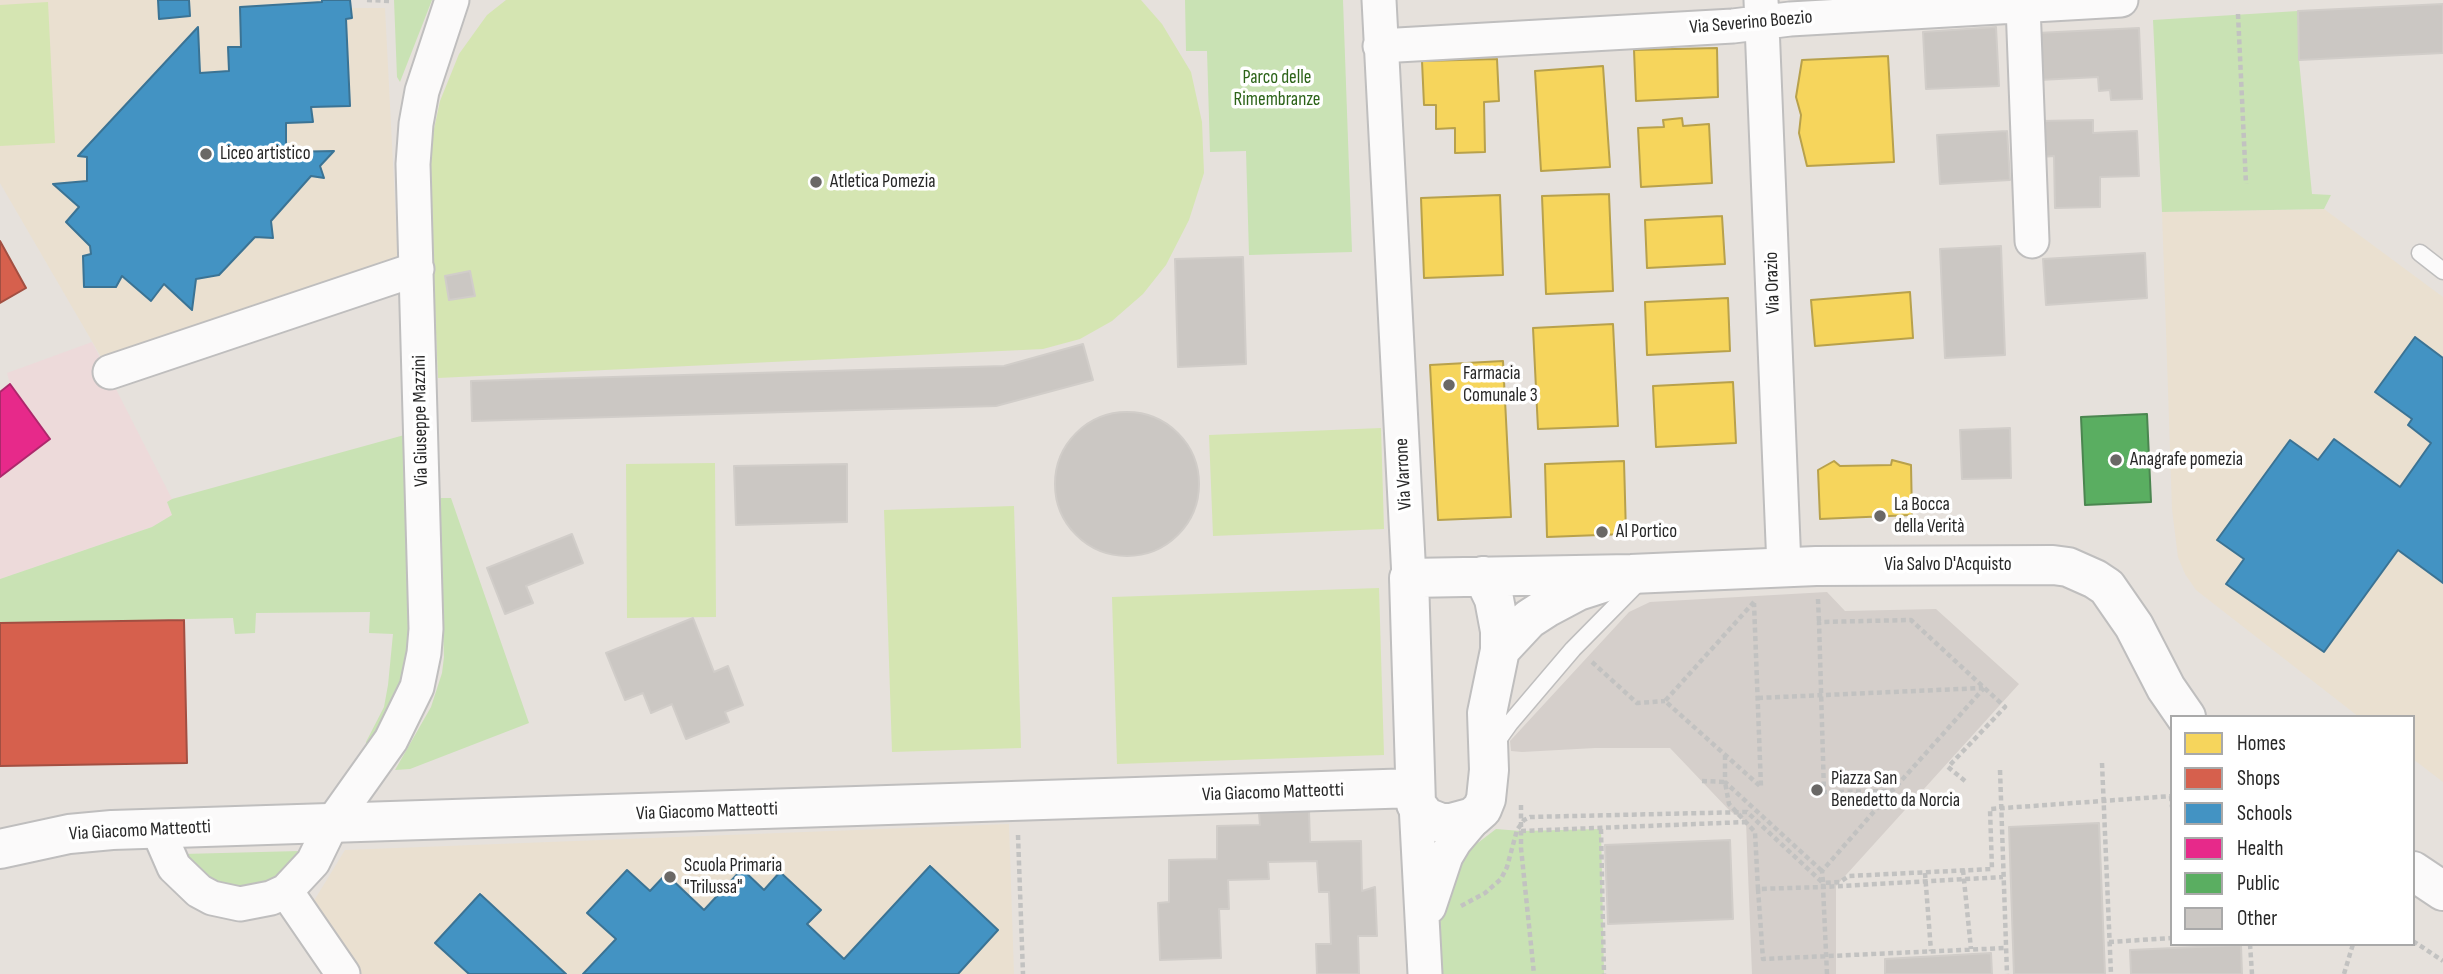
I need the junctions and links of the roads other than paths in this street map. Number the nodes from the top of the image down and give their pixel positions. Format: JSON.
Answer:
{"nodes":[{"id":1,"x":452,"y":0,"type":"edge"},
{"id":2,"x":1379,"y":0,"type":"edge"},
{"id":3,"x":2121,"y":0,"type":"edge"},
{"id":4,"x":2023,"y":5,"type":"junction"},
{"id":5,"x":1762,"y":12,"type":"edge"},
{"id":6,"x":1380,"y":46,"type":"junction"},
{"id":7,"x":2032,"y":241,"type":"dead end"},
{"id":8,"x":2420,"y":253,"type":"dead end"},
{"id":9,"x":417,"y":269,"type":"junction"},
{"id":10,"x":2443,"y":271,"type":"edge"},
{"id":11,"x":110,"y":372,"type":"dead end"},
{"id":12,"x":1784,"y":567,"type":"junction"},
{"id":13,"x":1640,"y":573,"type":"junction"},
{"id":14,"x":1483,"y":576,"type":"junction"},
{"id":15,"x":1409,"y":578,"type":"junction"},
{"id":16,"x":1500,"y":650,"type":"junction"},
{"id":17,"x":2185,"y":715,"type":"edge"},
{"id":18,"x":1488,"y":755,"type":"junction"},
{"id":19,"x":1416,"y":796,"type":"junction"},
{"id":20,"x":1482,"y":809,"type":"junction"},
{"id":21,"x":332,"y":822,"type":"junction"},
{"id":22,"x":157,"y":828,"type":"junction"},
{"id":23,"x":0,"y":849,"type":"edge"},
{"id":24,"x":2415,"y":872,"type":"edge"},
{"id":25,"x":286,"y":891,"type":"junction"},
{"id":26,"x":2443,"y":891,"type":"edge"},
{"id":27,"x":1424,"y":961,"type":"edge"},
{"id":28,"x":343,"y":974,"type":"edge"}],
"edges":[{"from":1,"to":9,"type":"street","name":"Via Giuseppe Mazzini"},
{"from":2,"to":6,"type":"street","name":"Via Varrone"},
{"from":3,"to":4,"type":"street","name":"Via Severino Boezio"},
{"from":4,"to":5,"type":"street","name":"Via Severino Boezio"},
{"from":4,"to":7,"type":"street"},
{"from":5,"to":6,"type":"street","name":"Via Severino Boezio"},
{"from":5,"to":12,"type":"street","name":"Via Orazio"},
{"from":6,"to":15,"type":"street","name":"Via Varrone"},
{"from":8,"to":10,"type":"lane"},
{"from":9,"to":11,"type":"street"},
{"from":9,"to":21,"type":"street","name":"Via Giuseppe Mazzini"},
{"from":12,"to":13,"type":"street","name":"Via Salvo D'Acquisto"},
{"from":12,"to":17,"type":"street","name":"Via Salvo D'Acquisto"},
{"from":13,"to":14,"type":"street","name":"Via Salvo D'Acquisto"},
{"from":13,"to":16,"type":"street","name":"Via Salvo D'Acquisto"},
{"from":13,"to":18,"type":"lane"},
{"from":14,"to":15,"type":"street","name":"Via Salvo D'Acquisto"},
{"from":14,"to":16,"type":"street"},
{"from":15,"to":19,"type":"street","name":"Via Varrone"},
{"from":16,"to":18,"type":"street"},
{"from":18,"to":20,"type":"street"},
{"from":19,"to":20,"type":"street"},
{"from":19,"to":21,"type":"street","name":"Via Giacomo Matteotti"},
{"from":19,"to":27,"type":"street","name":"Via Varrone"},
{"from":20,"to":27,"type":"street","name":"Via Varrone"},
{"from":21,"to":22,"type":"street","name":"Via Giacomo Matteotti"},
{"from":21,"to":25,"type":"street","name":"Via Giuseppe Mazzini"},
{"from":22,"to":23,"type":"street","name":"Via Giacomo Matteotti"},
{"from":22,"to":25,"type":"street"},
{"from":24,"to":26,"type":"street"},
{"from":25,"to":28,"type":"street"}]}
